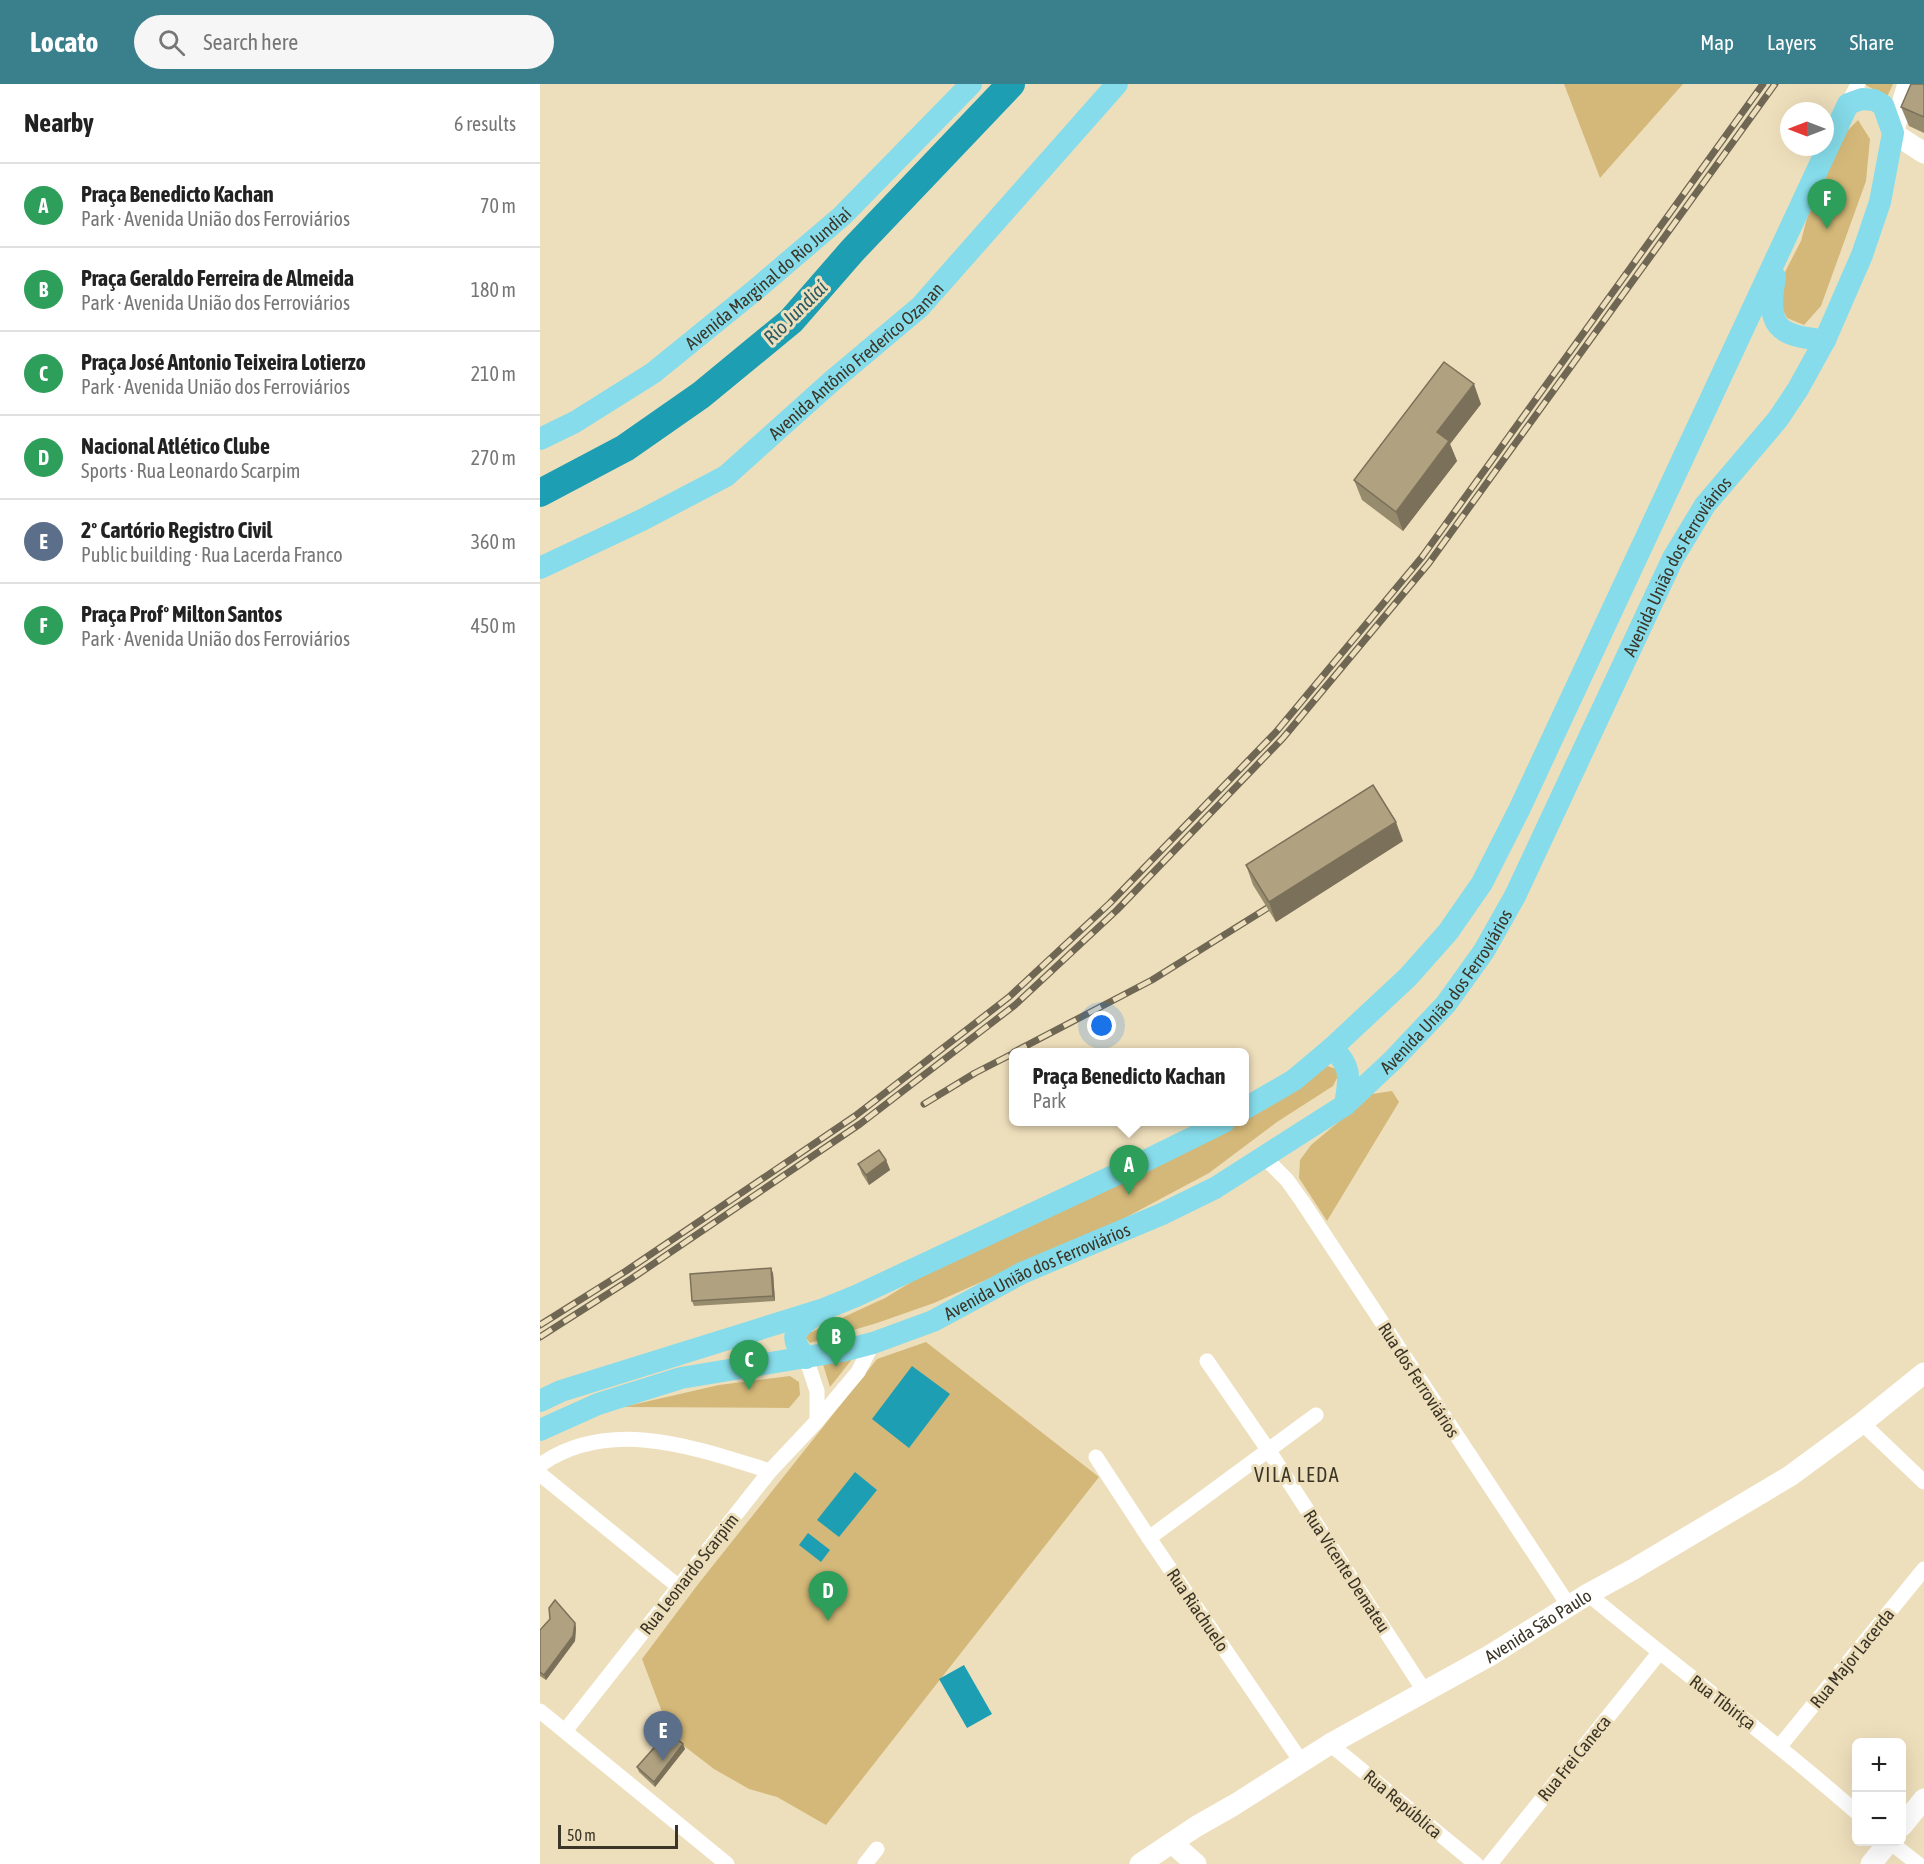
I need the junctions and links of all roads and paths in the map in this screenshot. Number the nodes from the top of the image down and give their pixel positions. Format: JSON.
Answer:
{"nodes":[{"id":1,"x":971,"y":84,"type":"edge"},
{"id":2,"x":1117,"y":84,"type":"edge"},
{"id":3,"x":1908,"y":84,"type":"edge"},
{"id":4,"x":1853,"y":94,"type":"edge"},
{"id":5,"x":1893,"y":133,"type":"junction"},
{"id":6,"x":1924,"y":153,"type":"edge"},
{"id":7,"x":1779,"y":254,"type":"junction"},
{"id":8,"x":1825,"y":340,"type":"junction"},
{"id":9,"x":540,"y":439,"type":"edge"},
{"id":10,"x":540,"y":568,"type":"edge"},
{"id":11,"x":1332,"y":1048,"type":"junction"},
{"id":12,"x":1345,"y":1105,"type":"junction"},
{"id":13,"x":1249,"y":1107,"type":"edge"},
{"id":14,"x":1216,"y":1126,"type":"edge"},
{"id":15,"x":1265,"y":1158,"type":"junction"},
{"id":16,"x":824,"y":1309,"type":"junction"},
{"id":17,"x":873,"y":1343,"type":"junction"},
{"id":18,"x":806,"y":1358,"type":"junction"},
{"id":19,"x":1207,"y":1361,"type":"dead end"},
{"id":20,"x":1924,"y":1373,"type":"edge"},
{"id":21,"x":540,"y":1401,"type":"edge"},
{"id":22,"x":1316,"y":1415,"type":"dead end"},
{"id":23,"x":817,"y":1421,"type":"junction"},
{"id":24,"x":1862,"y":1423,"type":"junction"},
{"id":25,"x":540,"y":1430,"type":"edge"},
{"id":26,"x":1269,"y":1451,"type":"junction"},
{"id":27,"x":1096,"y":1457,"type":"dead end"},
{"id":28,"x":540,"y":1465,"type":"edge"},
{"id":29,"x":770,"y":1470,"type":"junction"},
{"id":30,"x":540,"y":1474,"type":"edge"},
{"id":31,"x":1924,"y":1482,"type":"edge"},
{"id":32,"x":1149,"y":1539,"type":"junction"},
{"id":33,"x":1924,"y":1569,"type":"edge"},
{"id":34,"x":679,"y":1587,"type":"junction"},
{"id":35,"x":1588,"y":1594,"type":"junction"},
{"id":36,"x":1569,"y":1606,"type":"junction"},
{"id":37,"x":1659,"y":1653,"type":"junction"},
{"id":38,"x":1425,"y":1692,"type":"junction"},
{"id":39,"x":540,"y":1711,"type":"edge"},
{"id":40,"x":566,"y":1731,"type":"junction"},
{"id":41,"x":1330,"y":1744,"type":"junction"},
{"id":42,"x":1780,"y":1746,"type":"junction"},
{"id":43,"x":1302,"y":1763,"type":"junction"},
{"id":44,"x":1924,"y":1799,"type":"edge"},
{"id":45,"x":1852,"y":1808,"type":"edge"},
{"id":46,"x":1906,"y":1821,"type":"edge"},
{"id":47,"x":1172,"y":1844,"type":"junction"},
{"id":48,"x":1886,"y":1846,"type":"edge"},
{"id":49,"x":1895,"y":1846,"type":"edge"},
{"id":50,"x":877,"y":1849,"type":"dead end"},
{"id":51,"x":727,"y":1864,"type":"edge"},
{"id":52,"x":864,"y":1864,"type":"edge"},
{"id":53,"x":1140,"y":1864,"type":"edge"},
{"id":54,"x":1196,"y":1864,"type":"edge"},
{"id":55,"x":1476,"y":1864,"type":"edge"},
{"id":56,"x":1490,"y":1864,"type":"edge"},
{"id":57,"x":1870,"y":1864,"type":"edge"},
{"id":58,"x":1917,"y":1864,"type":"edge"}],
"edges":[{"from":1,"to":9,"type":"main road","name":"Avenida Marginal do Rio Jundiaí"},
{"from":2,"to":10,"type":"main road","name":"Avenida Antônio Frederico Ozanan"},
{"from":3,"to":5,"type":"main road","name":"Avenida União dos Ferroviários"},
{"from":4,"to":5,"type":"main road"},
{"from":4,"to":7,"type":"main road","name":"Avenida União dos Ferroviários"},
{"from":5,"to":6,"type":"main road"},
{"from":5,"to":8,"type":"main road","name":"Avenida União dos Ferroviários"},
{"from":7,"to":8,"type":"main road"},
{"from":7,"to":11,"type":"main road","name":"Avenida União dos Ferroviários"},
{"from":8,"to":12,"type":"main road","name":"Avenida União dos Ferroviários"},
{"from":11,"to":12,"type":"main road"},
{"from":11,"to":13,"type":"main road","name":"Avenida União dos Ferroviários"},
{"from":12,"to":15,"type":"main road","name":"Avenida União dos Ferroviários"},
{"from":14,"to":16,"type":"main road"},
{"from":15,"to":17,"type":"main road","name":"Avenida União dos Ferroviários"},
{"from":15,"to":36,"type":"street","name":"Rua dos Ferroviários"},
{"from":16,"to":18,"type":"main road"},
{"from":16,"to":21,"type":"main road"},
{"from":17,"to":18,"type":"main road","name":"Avenida União dos Ferroviários"},
{"from":17,"to":23,"type":"street","name":"Rua Leonardo Scarpim"},
{"from":18,"to":23,"type":"street"},
{"from":18,"to":25,"type":"main road","name":"Avenida União dos Ferroviários"},
{"from":19,"to":26,"type":"street","name":"Rua Vicente Demateu"},
{"from":20,"to":24,"type":"main road","name":"Avenida São Paulo"},
{"from":22,"to":26,"type":"street"},
{"from":23,"to":29,"type":"street","name":"Rua Leonardo Scarpim"},
{"from":24,"to":31,"type":"street"},
{"from":24,"to":35,"type":"main road","name":"Avenida São Paulo"},
{"from":26,"to":32,"type":"street"},
{"from":26,"to":38,"type":"street","name":"Rua Vicente Demateu"},
{"from":27,"to":32,"type":"street","name":"Rua Riachuelo"},
{"from":28,"to":29,"type":"street"},
{"from":29,"to":34,"type":"street","name":"Rua Leonardo Scarpim"},
{"from":30,"to":34,"type":"street"},
{"from":32,"to":43,"type":"street","name":"Rua Riachuelo"},
{"from":33,"to":42,"type":"street","name":"Rua Major Lacerda"},
{"from":34,"to":40,"type":"street","name":"Rua Leonardo Scarpim"},
{"from":35,"to":36,"type":"main road","name":"Avenida São Paulo"},
{"from":35,"to":37,"type":"street","name":"Rua Tibiriça"},
{"from":36,"to":38,"type":"main road","name":"Avenida São Paulo"},
{"from":37,"to":42,"type":"street","name":"Rua Tibiriça"},
{"from":37,"to":56,"type":"street","name":"Rua Frei Caneca"},
{"from":38,"to":41,"type":"main road","name":"Avenida São Paulo"},
{"from":39,"to":40,"type":"street"},
{"from":40,"to":51,"type":"street"},
{"from":41,"to":43,"type":"main road","name":"Avenida São Paulo"},
{"from":41,"to":55,"type":"street","name":"Rua República"},
{"from":42,"to":45,"type":"street","name":"Rua Tibiriça"},
{"from":43,"to":47,"type":"main road","name":"Avenida São Paulo"},
{"from":44,"to":46,"type":"main road"},
{"from":47,"to":53,"type":"main road","name":"Avenida São Paulo"},
{"from":47,"to":54,"type":"main road"},
{"from":48,"to":57,"type":"main road"},
{"from":49,"to":58,"type":"street"},
{"from":50,"to":52,"type":"street"}]}
